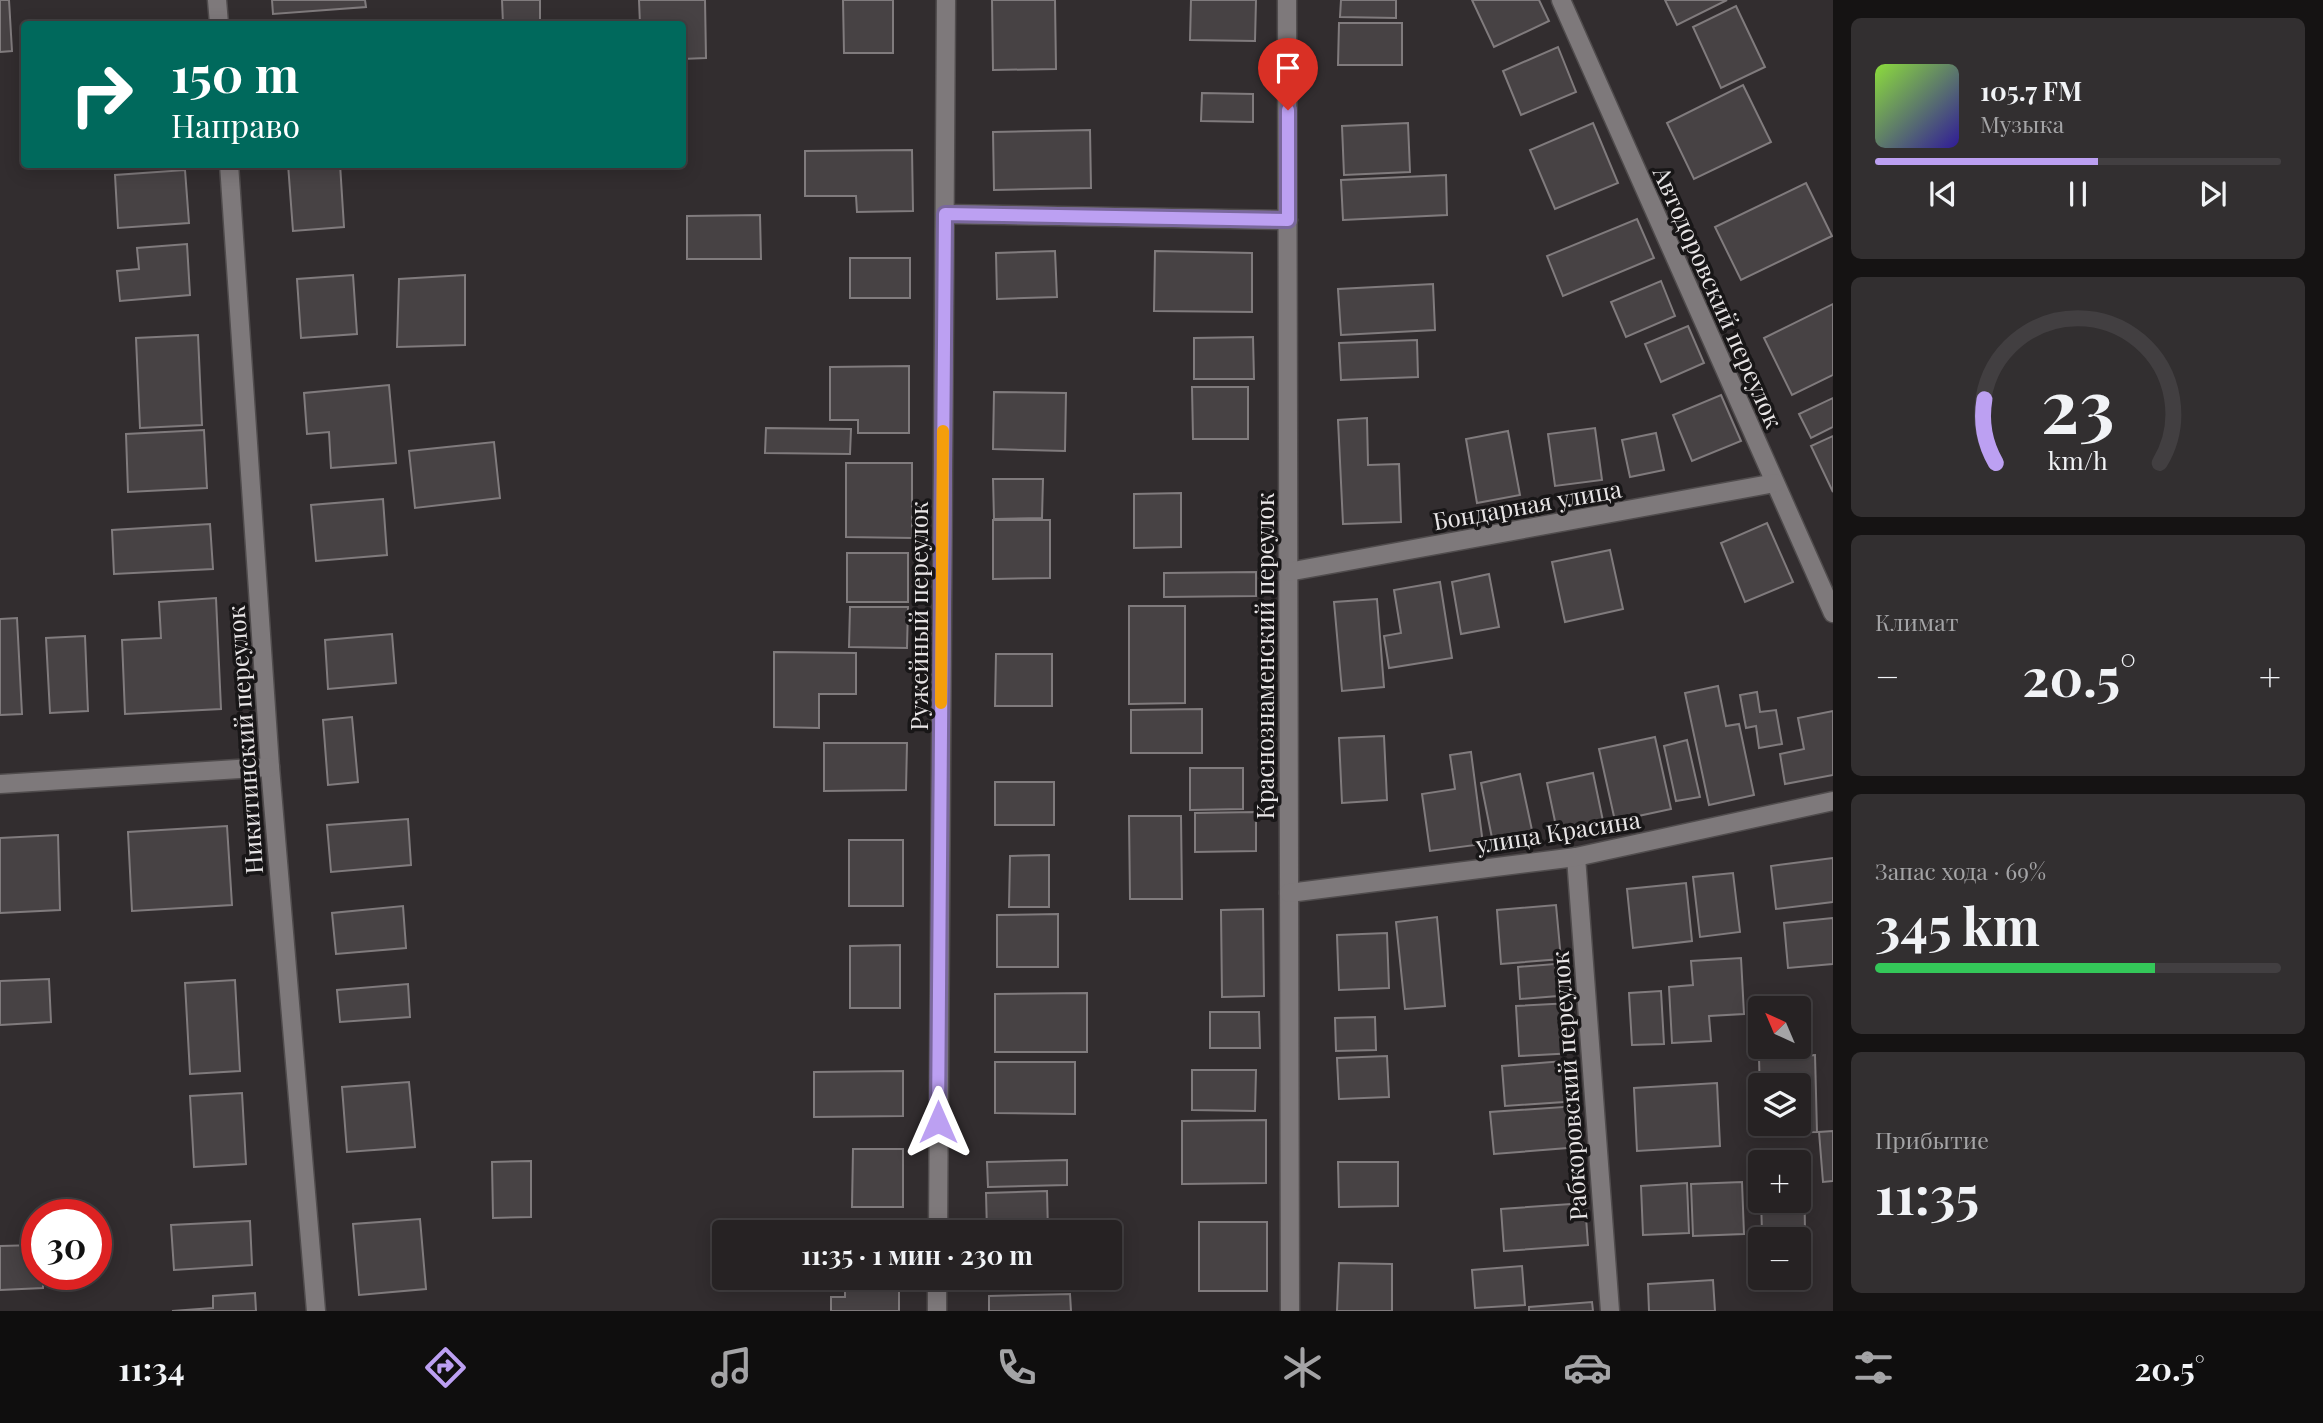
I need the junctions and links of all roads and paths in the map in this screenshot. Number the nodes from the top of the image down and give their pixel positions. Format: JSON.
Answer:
{"nodes":[{"id":1,"x":218,"y":0,"type":"edge"},
{"id":2,"x":946,"y":0,"type":"edge"},
{"id":3,"x":1287,"y":0,"type":"edge"},
{"id":4,"x":1561,"y":0,"type":"edge"},
{"id":5,"x":219,"y":21,"type":"edge"},
{"id":6,"x":229,"y":168,"type":"edge"},
{"id":7,"x":945,"y":214,"type":"junction"},
{"id":8,"x":1288,"y":220,"type":"junction"},
{"id":9,"x":1775,"y":483,"type":"junction"},
{"id":10,"x":1288,"y":572,"type":"junction"},
{"id":11,"x":1833,"y":613,"type":"edge"},
{"id":12,"x":270,"y":767,"type":"junction"},
{"id":13,"x":0,"y":784,"type":"edge"},
{"id":14,"x":1833,"y":801,"type":"edge"},
{"id":15,"x":1576,"y":857,"type":"junction"},
{"id":16,"x":1289,"y":894,"type":"junction"},
{"id":17,"x":938,"y":1220,"type":"edge"},
{"id":18,"x":937,"y":1290,"type":"edge"},
{"id":19,"x":316,"y":1311,"type":"edge"},
{"id":20,"x":937,"y":1311,"type":"edge"},
{"id":21,"x":1290,"y":1311,"type":"edge"},
{"id":22,"x":1610,"y":1311,"type":"edge"}],
"edges":[{"from":1,"to":5,"type":"street"},
{"from":2,"to":7,"type":"street","name":"Ружейный переулок"},
{"from":3,"to":8,"type":"street","name":"Краснознаменский переулок"},
{"from":4,"to":9,"type":"street","name":"Автодоровский переулок"},
{"from":6,"to":12,"type":"street","name":"Никитинский переулок"},
{"from":7,"to":8,"type":"street"},
{"from":7,"to":17,"type":"street","name":"Ружейный переулок"},
{"from":8,"to":10,"type":"street","name":"Краснознаменский переулок"},
{"from":9,"to":10,"type":"street","name":"Бондарная улица"},
{"from":9,"to":11,"type":"street","name":"Автодоровский переулок"},
{"from":10,"to":16,"type":"street","name":"Краснознаменский переулок"},
{"from":12,"to":13,"type":"street"},
{"from":12,"to":19,"type":"street","name":"Никитинский переулок"},
{"from":14,"to":15,"type":"street","name":"улица Красина"},
{"from":15,"to":16,"type":"street","name":"улица Красина"},
{"from":15,"to":22,"type":"street","name":"Рабкоровский переулок"},
{"from":16,"to":21,"type":"street","name":"Краснознаменский переулок"},
{"from":18,"to":20,"type":"street"}]}
